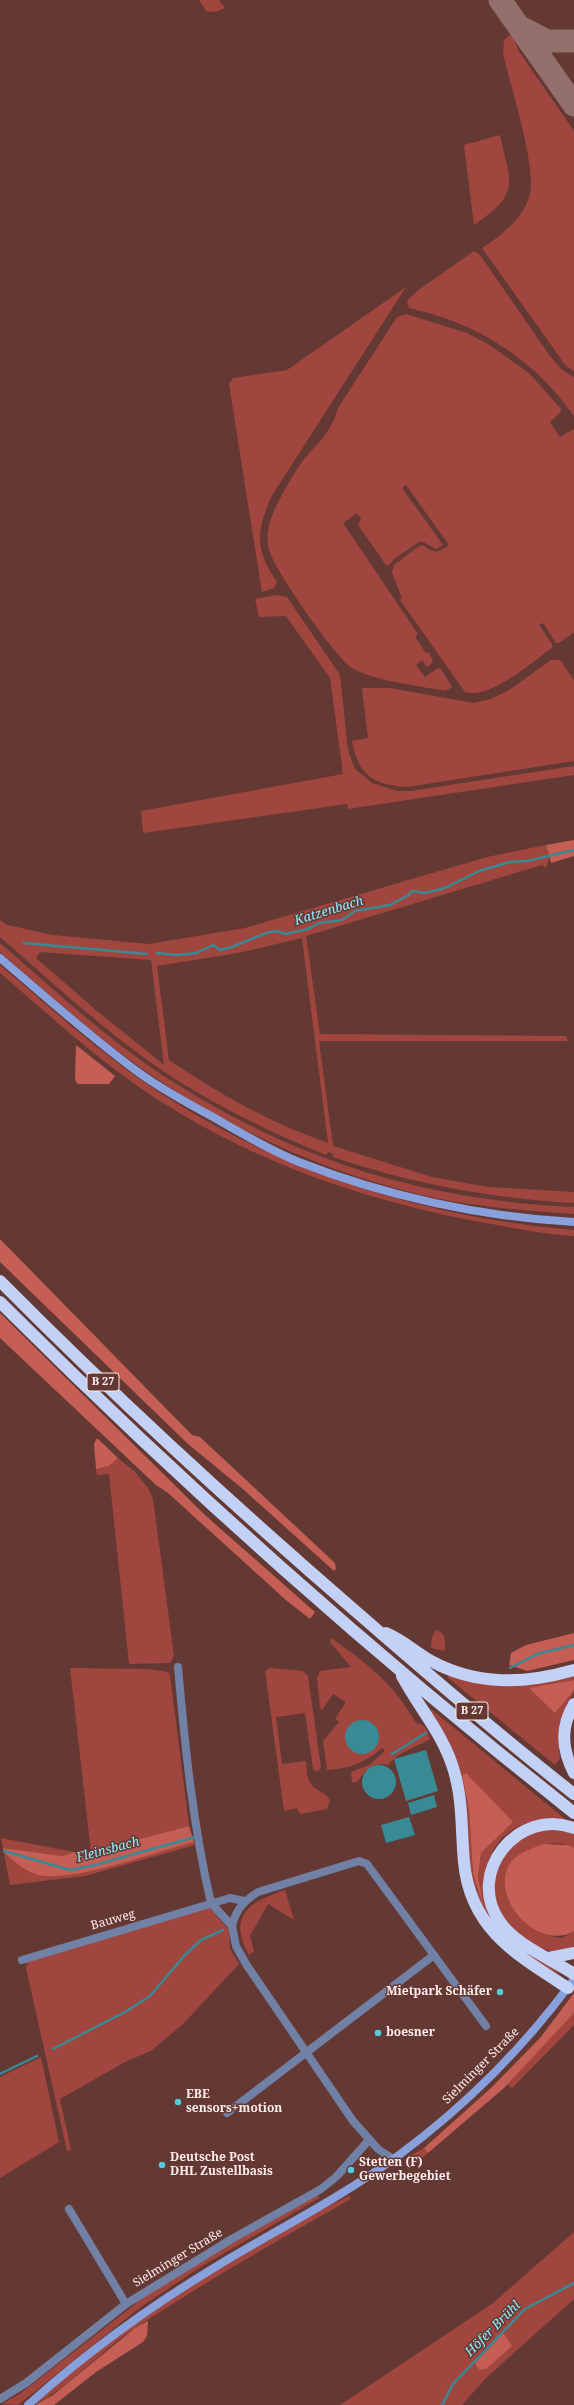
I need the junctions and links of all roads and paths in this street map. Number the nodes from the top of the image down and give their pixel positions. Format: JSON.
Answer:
{"nodes":[{"id":1,"x":0,"y":958,"type":"edge"},
{"id":2,"x":574,"y":1222,"type":"edge"},
{"id":3,"x":0,"y":1281,"type":"edge"},
{"id":4,"x":0,"y":1302,"type":"edge"},
{"id":5,"x":373,"y":1627,"type":"junction"},
{"id":6,"x":178,"y":1667,"type":"dead end"},
{"id":7,"x":399,"y":1669,"type":"junction"},
{"id":8,"x":574,"y":1670,"type":"edge"},
{"id":9,"x":574,"y":1704,"type":"edge"},
{"id":10,"x":574,"y":1773,"type":"edge"},
{"id":11,"x":574,"y":1794,"type":"edge"},
{"id":12,"x":574,"y":1813,"type":"edge"},
{"id":13,"x":574,"y":1828,"type":"edge"},
{"id":14,"x":244,"y":1901,"type":"junction"},
{"id":15,"x":211,"y":1904,"type":"junction"},
{"id":16,"x":232,"y":1926,"type":"junction"},
{"id":17,"x":574,"y":1953,"type":"edge"},
{"id":18,"x":434,"y":1955,"type":"junction"},
{"id":19,"x":549,"y":1958,"type":"junction"},
{"id":20,"x":22,"y":1960,"type":"dead end"},
{"id":21,"x":574,"y":1974,"type":"edge"},
{"id":22,"x":571,"y":1983,"type":"edge"},
{"id":23,"x":486,"y":2026,"type":"dead end"},
{"id":24,"x":307,"y":2052,"type":"junction"},
{"id":25,"x":227,"y":2113,"type":"dead end"},
{"id":26,"x":369,"y":2140,"type":"junction"},
{"id":27,"x":393,"y":2159,"type":"junction"},
{"id":28,"x":69,"y":2209,"type":"dead end"},
{"id":29,"x":126,"y":2304,"type":"junction"},
{"id":30,"x":0,"y":2399,"type":"edge"},
{"id":31,"x":28,"y":2405,"type":"edge"}],
"edges":[{"from":1,"to":2,"type":"street"},
{"from":3,"to":5,"type":"highway","number":"B 27"},
{"from":4,"to":7,"type":"highway","number":"B 27"},
{"from":5,"to":8,"type":"highway"},
{"from":5,"to":11,"type":"highway","number":"B 27"},
{"from":6,"to":15,"type":"street"},
{"from":7,"to":12,"type":"highway","number":"B 27"},
{"from":7,"to":22,"type":"highway"},
{"from":9,"to":10,"type":"highway"},
{"from":13,"to":19,"type":"highway"},
{"from":14,"to":15,"type":"street","name":"Bauweg"},
{"from":14,"to":16,"type":"street"},
{"from":14,"to":18,"type":"street","name":"Sielminger Straße"},
{"from":15,"to":16,"type":"street"},
{"from":15,"to":20,"type":"street","name":"Bauweg"},
{"from":16,"to":24,"type":"street"},
{"from":17,"to":19,"type":"highway"},
{"from":18,"to":23,"type":"street","name":"Sielminger Straße"},
{"from":18,"to":24,"type":"street"},
{"from":19,"to":21,"type":"highway"},
{"from":22,"to":27,"type":"street","name":"Sielminger Straße"},
{"from":24,"to":25,"type":"street"},
{"from":24,"to":26,"type":"street"},
{"from":26,"to":27,"type":"street"},
{"from":26,"to":29,"type":"street","name":"Sielminger Straße"},
{"from":27,"to":31,"type":"street","name":"Sielminger Straße"},
{"from":28,"to":29,"type":"street"},
{"from":29,"to":30,"type":"street","name":"Sielminger Straße"}]}
